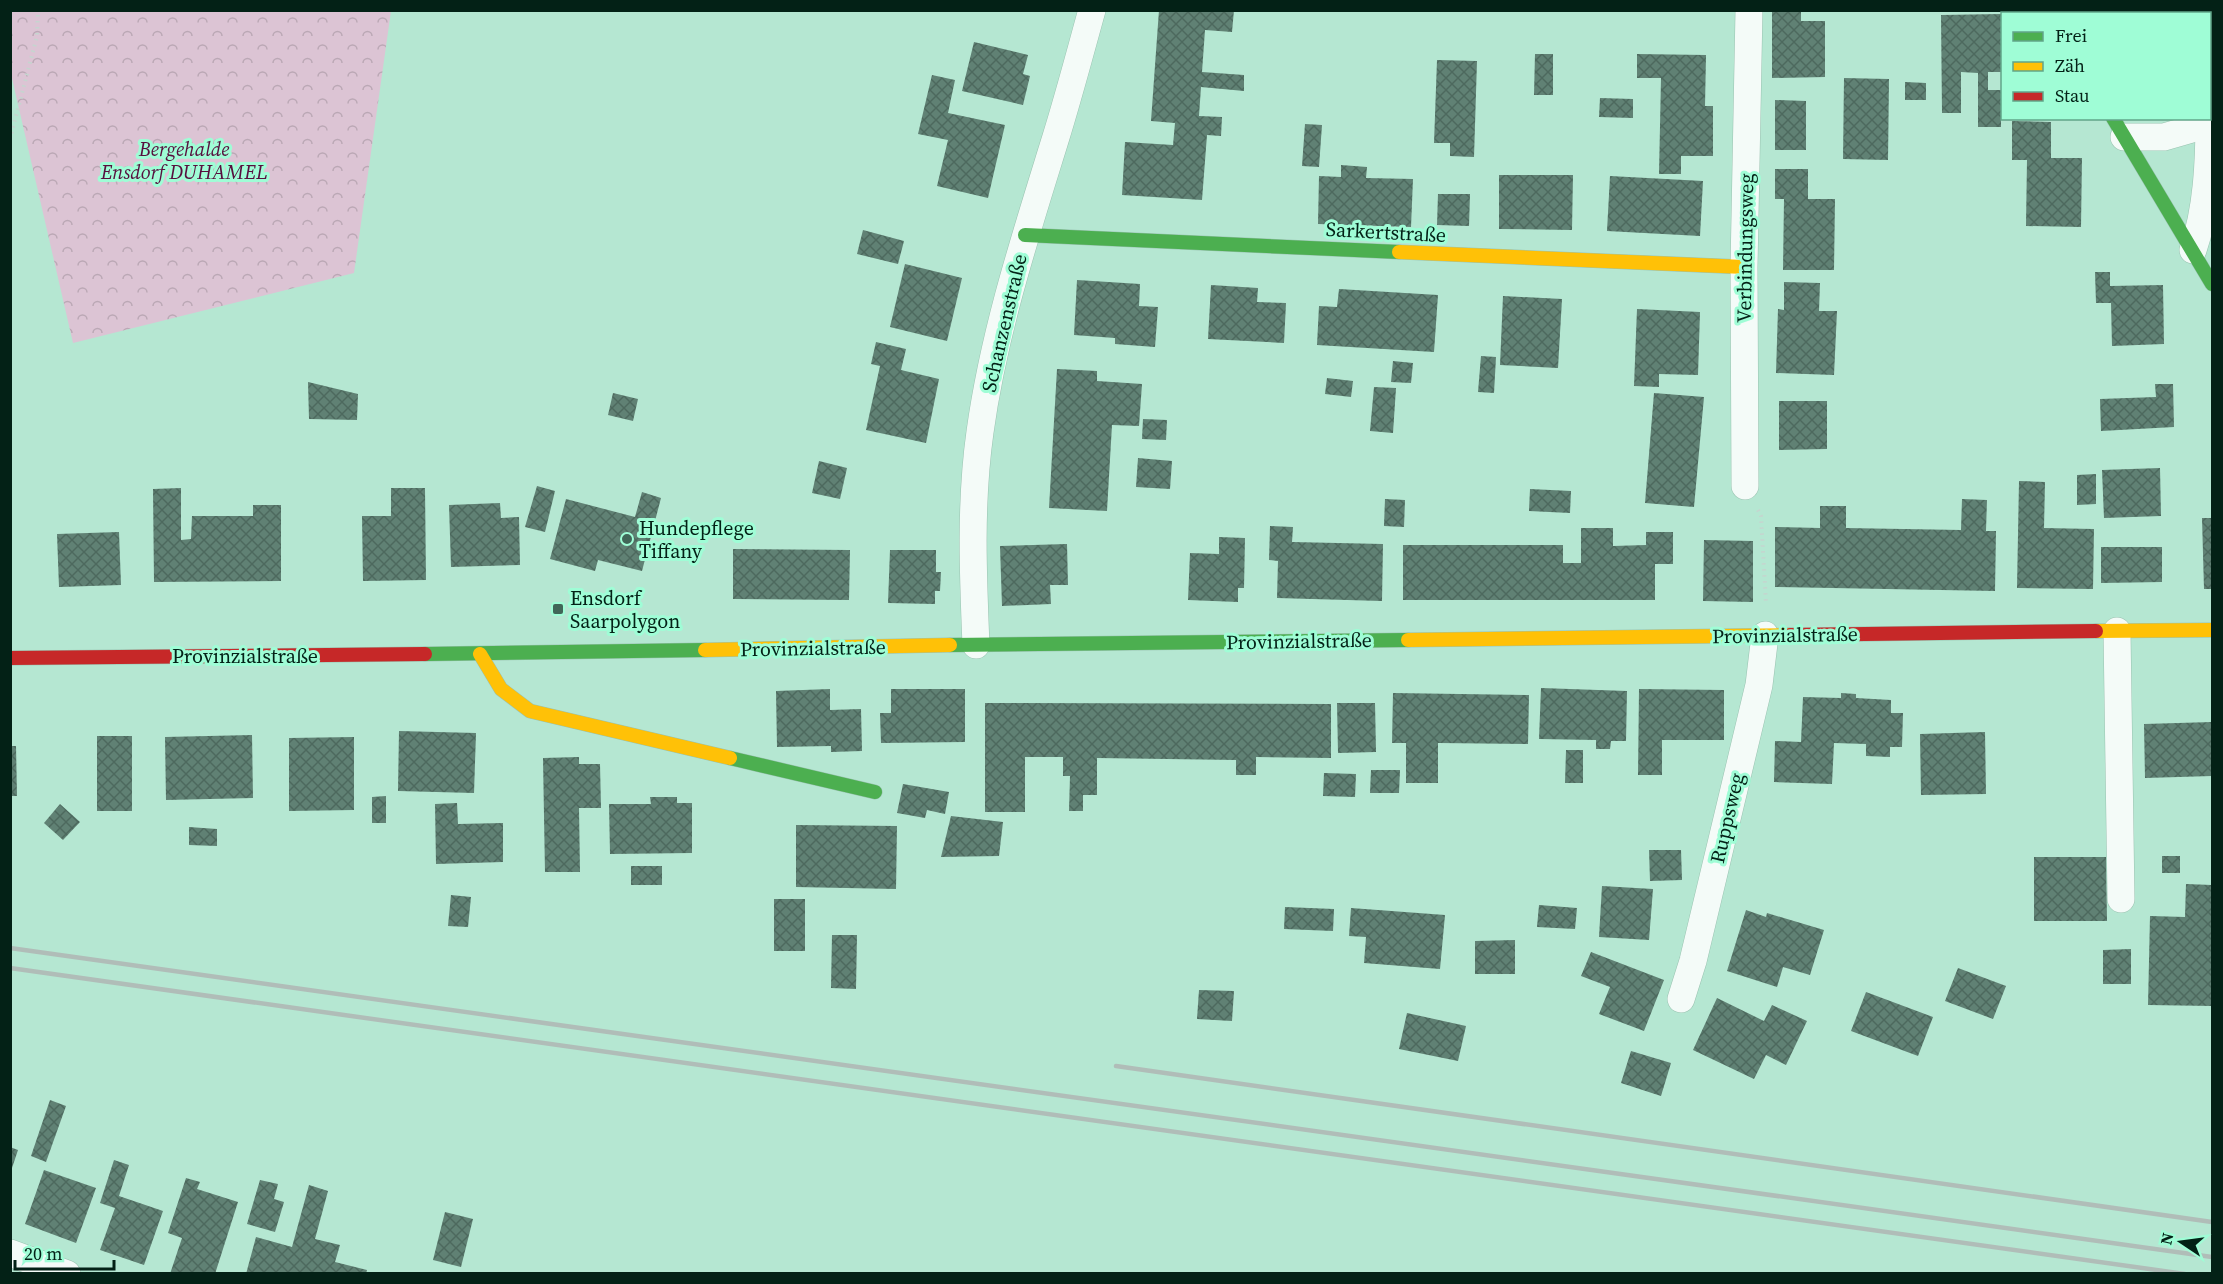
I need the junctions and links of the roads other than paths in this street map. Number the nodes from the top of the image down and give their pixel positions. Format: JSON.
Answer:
{"nodes":[{"id":1,"x":1092,"y":10,"type":"edge"},
{"id":2,"x":1749,"y":10,"type":"edge"},
{"id":3,"x":2209,"y":121,"type":"edge"},
{"id":4,"x":2119,"y":128,"type":"edge"},
{"id":5,"x":1025,"y":235,"type":"junction"},
{"id":6,"x":2193,"y":250,"type":"junction"},
{"id":7,"x":1744,"y":267,"type":"junction"},
{"id":8,"x":2212,"y":284,"type":"edge"},
{"id":9,"x":1745,"y":486,"type":"road end"},
{"id":10,"x":2212,"y":630,"type":"edge"},
{"id":11,"x":2117,"y":632,"type":"junction"},
{"id":12,"x":1765,"y":635,"type":"junction"},
{"id":13,"x":976,"y":645,"type":"junction"},
{"id":14,"x":480,"y":654,"type":"junction"},
{"id":15,"x":10,"y":658,"type":"edge"},
{"id":16,"x":875,"y":792,"type":"dead end"},
{"id":17,"x":2121,"y":899,"type":"dead end"},
{"id":18,"x":1681,"y":999,"type":"dead end"},
{"id":19,"x":10,"y":1253,"type":"edge"},
{"id":20,"x":67,"y":1274,"type":"edge"}],
"edges":[{"from":1,"to":5,"type":"street","name":"Schanzenstraße"},
{"from":2,"to":7,"type":"street","name":"Verbindungsweg"},
{"from":3,"to":4,"type":"street"},
{"from":3,"to":6,"type":"street"},
{"from":4,"to":6,"type":"street"},
{"from":5,"to":7,"type":"street","name":"Sarkertstraße"},
{"from":5,"to":13,"type":"street","name":"Schanzenstraße"},
{"from":6,"to":8,"type":"street"},
{"from":7,"to":9,"type":"street","name":"Verbindungsweg"},
{"from":10,"to":11,"type":"street","name":"Provinzialstraße"},
{"from":11,"to":12,"type":"street","name":"Provinzialstraße"},
{"from":11,"to":17,"type":"street"},
{"from":12,"to":13,"type":"street","name":"Provinzialstraße"},
{"from":12,"to":18,"type":"street","name":"Ruppsweg"},
{"from":13,"to":14,"type":"street","name":"Provinzialstraße"},
{"from":14,"to":15,"type":"street","name":"Provinzialstraße"},
{"from":14,"to":16,"type":"street"},
{"from":19,"to":20,"type":"street"}]}
